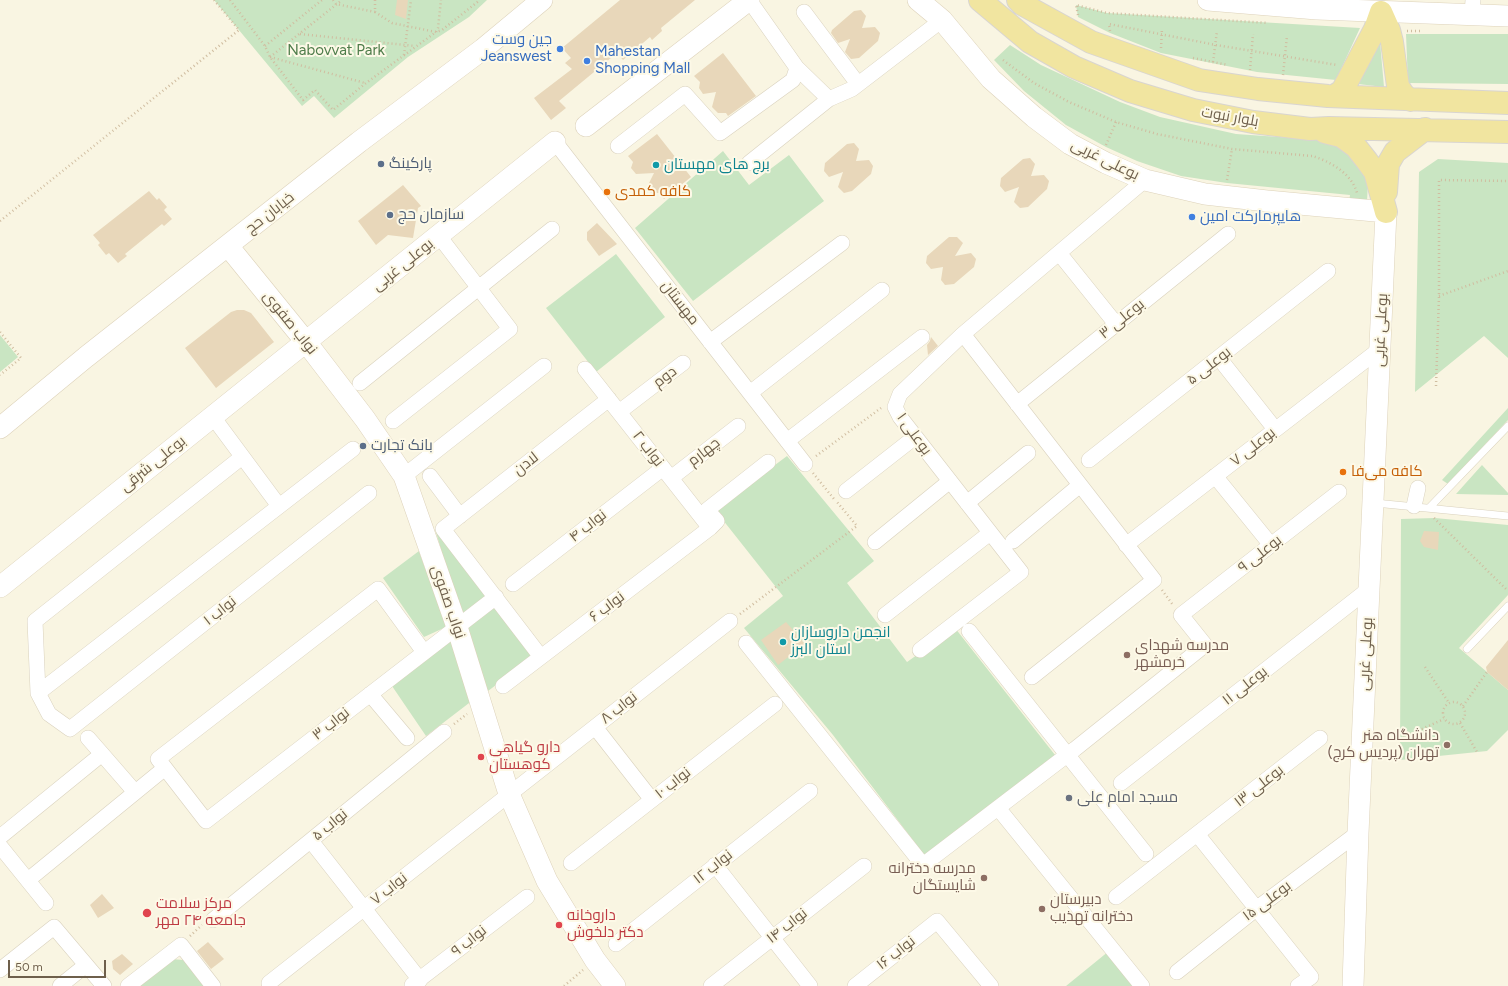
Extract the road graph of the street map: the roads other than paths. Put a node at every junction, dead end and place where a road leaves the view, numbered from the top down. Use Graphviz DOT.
graph roads {
  1 [pos="542,0"];
  2 [pos="749,0"];
  3 [pos="918,0"];
  4 [pos="980,0"];
  5 [pos="1018,0"];
  6 [pos="1208,0"];
  7 [pos="1473,7"];
  8 [pos="804,12"];
  9 [pos="1381,12"];
  10 [pos="1508,16"];
  11 [pos="942,20"];
  12 [pos="797,68"];
  13 [pos="858,84"];
  14 [pos="1334,96"];
  15 [pos="829,99"];
  16 [pos="1410,100"];
  17 [pos="1508,103"];
  18 [pos="586,126"];
  19 [pos="1310,129"];
  20 [pos="1425,129"];
  21 [pos="1508,132"];
  22 [pos="555,142"];
  23 [pos="618,146"];
  24 [pos="749,163"];
  25 [pos="1145,180"];
  26 [pos="1386,212"];
  27 [pos="552,229"];
  28 [pos="1228,234"];
  29 [pos="439,236"];
  30 [pos="842,243"];
  31 [pos="228,246"];
  32 [pos="1059,253"];
  33 [pos="1328,272"];
  34 [pos="478,288"];
  35 [pos="882,290"];
  36 [pos="1116,324"];
  37 [pos="963,334"];
  38 [pos="922,337"];
  39 [pos="306,342"];
  40 [pos="710,342"];
  41 [pos="1380,349"];
  42 [pos="1219,358"];
  43 [pos="683,363"];
  44 [pos="544,366"];
  45 [pos="585,369"];
  46 [pos="360,383"];
  47 [pos="750,393"];
  48 [pos="609,399"];
  49 [pos="1017,404"];
  50 [pos="619,412"];
  51 [pos="213,417"];
  52 [pos="394,421"];
  53 [pos="738,426"];
  54 [pos="1508,426"];
  55 [pos="0,428"];
  56 [pos="1275,429"];
  57 [pos="915,437"];
  58 [pos="787,441"];
  59 [pos="353,449"];
  60 [pos="1028,453"];
  61 [pos="242,456"];
  62 [pos="1089,460"];
  63 [pos="768,462"];
  64 [pos="805,464"];
  65 [pos="667,473"];
  66 [pos="404,476"];
  67 [pos="430,476"];
  68 [pos="1216,476"];
  69 [pos="950,481"];
  70 [pos="1080,485"];
  71 [pos="1418,488"];
  72 [pos="846,492"];
  73 [pos="1339,492"];
  74 [pos="369,493"];
  75 [pos="1373,502"];
  76 [pos="967,503"];
  77 [pos="279,506"];
  78 [pos="1422,507"];
  79 [pos="460,516"];
  80 [pos="1508,516"];
  81 [pos="710,528"];
  82 [pos="990,533"];
  83 [pos="1013,541"];
  84 [pos="875,542"];
  85 [pos="1126,545"];
  86 [pos="1271,545"];
  87 [pos="513,584"];
  88 [pos="0,587"];
  89 [pos="1369,590"];
  90 [pos="496,597"];
  91 [pos="1508,606"];
  92 [pos="886,615"];
  93 [pos="730,622"];
  94 [pos="457,627"];
  95 [pos="969,631"];
  96 [pos="746,642"];
  97 [pos="1467,649"];
  98 [pos="920,650"];
  99 [pos="424,652"];
  100 [pos="541,656"];
  101 [pos="1032,677"];
  102 [pos="503,686"];
  103 [pos="38,693"];
  104 [pos="370,694"];
  105 [pos="775,704"];
  106 [pos="595,727"];
  107 [pos="444,732"];
  108 [pos="88,738"];
  109 [pos="408,738"];
  110 [pos="1320,738"];
  111 [pos="102,754"];
  112 [pos="1067,755"];
  113 [pos="162,764"];
  114 [pos="1121,784"];
  115 [pos="810,791"];
  116 [pos="135,792"];
  117 [pos="509,794"];
  118 [pos="652,800"];
  119 [pos="998,808"];
  120 [pos="1358,833"];
  121 [pos="1197,834"];
  122 [pos="0,837"];
  123 [pos="311,841"];
  124 [pos="0,846"];
  125 [pos="1146,854"];
  126 [pos="571,863"];
  127 [pos="716,865"];
  128 [pos="864,866"];
  129 [pos="28,880"];
  130 [pos="527,896"];
  131 [pos="1116,897"];
  132 [pos="46,903"];
  133 [pos="364,909"];
  134 [pos="1256,909"];
  135 [pos="213,920"];
  136 [pos="772,938"];
  137 [pos="616,944"];
  138 [pos="86,965"];
  139 [pos="0,970"];
  140 [pos="1177,972"];
  141 [pos="269,983"];
  142 [pos="416,983"];
  143 [pos="60,986"];
  144 [pos="104,986"];
  145 [pos="128,986"];
  146 [pos="213,986"];
  147 [pos="615,986"];
  148 [pos="711,986"];
  149 [pos="810,986"];
  150 [pos="855,986"];
  151 [pos="991,986"];
  152 [pos="1142,986"];
  153 [pos="1298,986"];
  154 [pos="1353,986"];
  1 -- 31 [label="street, خیابان حج"];
  2 -- 12 [label="street"];
  2 -- 18 [label="street"];
  3 -- 11 [label="street, بوعلی غربی"];
  4 -- 19 [label="main road, بلوار نبوت"];
  5 -- 14 [label="main road"];
  6 -- 9 [label="street"];
  7 -- 9 [label="street"];
  7 -- 10 [label="street"];
  8 -- 13 [label="street"];
  9 -- 14 [label="main road"];
  9 -- 16 [label="main road"];
  11 -- 13 [label="street"];
  11 -- 25 [label="street, بوعلی غربی"];
  12 -- 15 [label="street"];
  12 -- 23 [label="street"];
  13 -- 15 [label="street"];
  14 -- 16 [label="main road"];
  15 -- 24 [label="street"];
  16 -- 17 [label="main road"];
  19 -- 20 [label="main road, بلوار نبوت"];
  19 -- 26 [label="main road"];
  20 -- 21 [label="main road, بلوار نبوت"];
  20 -- 26 [label="main road"];
  22 -- 29 [label="street, بوعلی غربی"];
  22 -- 40 [label="street, مهستان"];
  25 -- 26 [label="street, بوعلی غربی"];
  25 -- 32 [label="street, بوعلی ۱"];
  26 -- 41 [label="street, بوعلی غربی"];
  27 -- 34 [label="street"];
  28 -- 36 [label="street, بوعلی ۳"];
  29 -- 34 [label="street"];
  29 -- 39 [label="street, بوعلی غربی"];
  30 -- 40 [label="street"];
  31 -- 39 [label="street, نواب صفوی"];
  31 -- 55 [label="street, خیابان حج"];
  32 -- 36 [label="street"];
  32 -- 37 [label="street, بوعلی ۱"];
  33 -- 42 [label="street, بوعلی ۵"];
  34 -- 46 [label="street"];
  34 -- 52 [label="street"];
  35 -- 47 [label="street"];
  36 -- 49 [label="street, بوعلی ۳"];
  37 -- 49 [label="street"];
  37 -- 57 [label="street, بوعلی ۱"];
  38 -- 58 [label="street"];
  39 -- 51 [label="street, بوعلی شرقی"];
  39 -- 66 [label="street, نواب صفوی"];
  40 -- 47 [label="street, مهستان"];
  41 -- 56 [label="street, بوعلی ۷"];
  41 -- 75 [label="street, بوعلی غربی"];
  42 -- 56 [label="street"];
  42 -- 62 [label="street, بوعلی ۵"];
  43 -- 50 [label="street, دوم"];
  44 -- 66 [label="street"];
  45 -- 48 [label="street, نواب ۲"];
  47 -- 58 [label="street, مهستان"];
  48 -- 50 [label="street, نواب ۲"];
  48 -- 79 [label="street, لادن"];
  49 -- 70 [label="street"];
  50 -- 65 [label="street, نواب ۲"];
  51 -- 61 [label="street"];
  51 -- 88 [label="street, بوعلی شرقی"];
  53 -- 65 [label="street, چهارم"];
  54 -- 78 [label="lane"];
  56 -- 68 [label="street, بوعلی ۷"];
  57 -- 69 [label="street, بوعلی ۱"];
  57 -- 72 [label="street"];
  58 -- 64 [label="street, مهستان"];
  59 -- 77 [label="street"];
  60 -- 76 [label="street"];
  61 -- 77 [label="street"];
  61 -- 103 [label="street"];
  63 -- 81 [label="street"];
  65 -- 81 [label="street, نواب ۲"];
  65 -- 87 [label="street, نواب ۴"];
  66 -- 94 [label="street, نواب صفوی"];
  67 -- 79 [label="street"];
  68 -- 85 [label="street, بوعلی ۷"];
  68 -- 86 [label="street"];
  69 -- 76 [label="street, بوعلی ۱"];
  69 -- 84 [label="street"];
  70 -- 83 [label="street"];
  70 -- 85 [label="street"];
  71 -- 78 [label="street"];
  73 -- 86 [label="street, بوعلی ۹"];
  74 -- 103 [label="street, نواب ۱"];
  75 -- 78 [label="lane"];
  75 -- 89 [label="street, بوعلی غربی"];
  76 -- 82 [label="street, بوعلی ۱"];
  77 -- 103 [label="street"];
  78 -- 80 [label="lane"];
  79 -- 90 [label="street, لادن"];
  81 -- 100 [label="street, نواب ۶"];
  82 -- 92 [label="street"];
  82 -- 98 [label="street, بوعلی ۱"];
  85 -- 101 [label="street"];
  86 -- 112 [label="street, بوعلی ۹"];
  89 -- 114 [label="street, بوعلی ۱۱"];
  89 -- 120 [label="street, بوعلی غربی"];
  90 -- 94 [label="street"];
  90 -- 100 [label="street"];
  91 -- 97 [label="lane"];
  93 -- 106 [label="street, نواب ۸"];
  94 -- 99 [label="street, نواب ۳"];
  94 -- 117 [label="street, نواب صفوی"];
  95 -- 112 [label="street"];
  96 -- 119 [label="street"];
  99 -- 104 [label="street, نواب ۳"];
  99 -- 113 [label="street"];
  100 -- 102 [label="street, نواب ۶"];
  104 -- 109 [label="street"];
  104 -- 113 [label="street, نواب ۳"];
  105 -- 118 [label="street, نواب ۱۰"];
  106 -- 117 [label="street, نواب ۸"];
  106 -- 118 [label="street"];
  107 -- 123 [label="street, نواب ۵"];
  108 -- 111 [label="street"];
  110 -- 121 [label="street, بوعلی ۱۳"];
  111 -- 116 [label="street"];
  111 -- 122 [label="street"];
  112 -- 119 [label="street"];
  112 -- 125 [label="street"];
  113 -- 116 [label="street"];
  115 -- 127 [label="street, نواب ۱۲"];
  116 -- 129 [label="street"];
  117 -- 133 [label="street, نواب ۷"];
  117 -- 147 [label="street, نواب صفوی"];
  118 -- 126 [label="street, نواب ۱۰"];
  119 -- 152 [label="street"];
  120 -- 134 [label="street, بوعلی ۱۵"];
  120 -- 154 [label="street, بوعلی غربی"];
  121 -- 131 [label="street, بوعلی ۱۳"];
  121 -- 134 [label="street"];
  123 -- 133 [label="street"];
  123 -- 135 [label="street, نواب ۵"];
  124 -- 129 [label="street"];
  127 -- 136 [label="street"];
  127 -- 137 [label="street, نواب ۱۲"];
  128 -- 136 [label="street, نواب ۱۴"];
  129 -- 132 [label="street"];
  130 -- 142 [label="street, نواب ۹"];
  133 -- 141 [label="street, نواب ۷"];
  133 -- 142 [label="street"];
  134 -- 140 [label="street, بوعلی ۱۵"];
  134 -- 153 [label="street"];
  136 -- 148 [label="street, نواب ۱۴"];
  136 -- 149 [label="street"];
  138 -- 139 [label="street"];
  138 -- 143 [label="street"];
  138 -- 144 [label="street"];
  145 -- 146 [label="street"];
  150 -- 151 [label="street, نواب ۱۶"];
}
